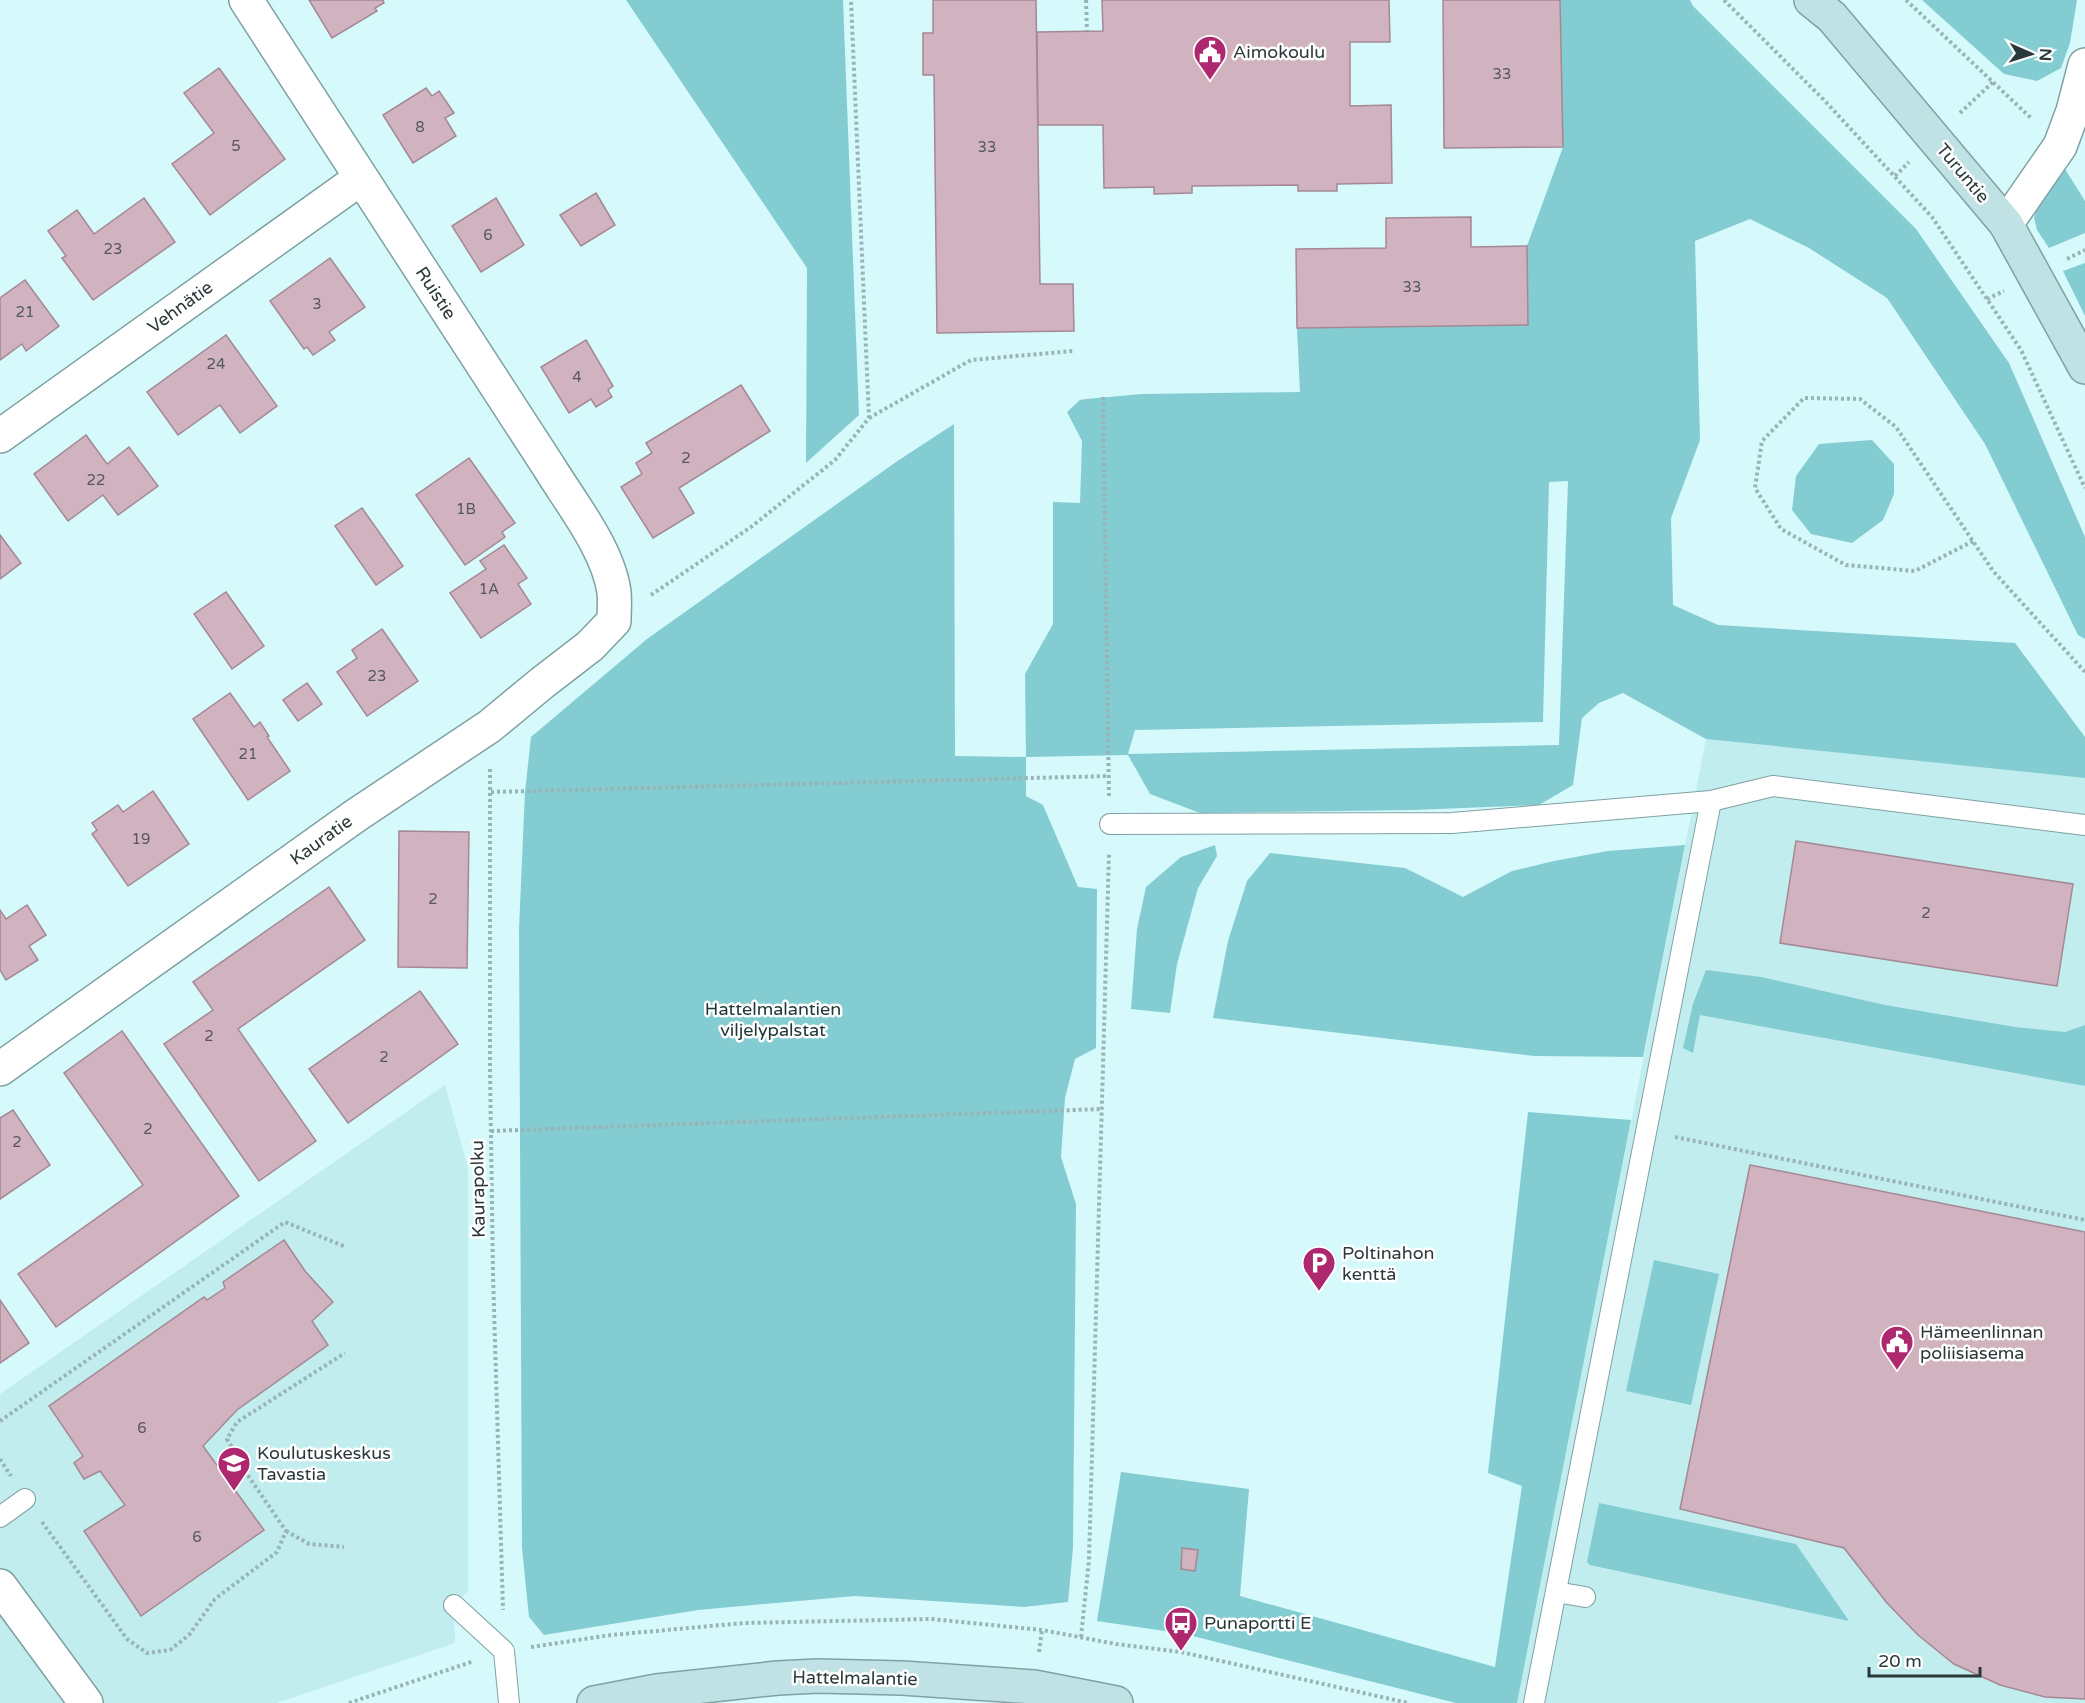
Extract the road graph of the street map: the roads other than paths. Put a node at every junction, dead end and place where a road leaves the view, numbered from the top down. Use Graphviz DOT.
graph roads {
  1 [pos="246,0"];
  2 [pos="1811,0"];
  3 [pos="2085,65"];
  4 [pos="361,178"];
  5 [pos="2006,224"];
  6 [pos="2085,367"];
  7 [pos="0,436"];
  8 [pos="614,607"];
  9 [pos="1711,801"];
  10 [pos="1110,824"];
  11 [pos="2085,825"];
  12 [pos="0,1069"];
  13 [pos="25,1499"];
  14 [pos="0,1517"];
  15 [pos="0,1586"];
  16 [pos="1556,1592"];
  17 [pos="1585,1597"];
  18 [pos="454,1605"];
  19 [pos="86,1703"];
  20 [pos="509,1703"];
  21 [pos="594,1703"];
  22 [pos="1116,1703"];
  23 [pos="1534,1703"];
  1 -- 4 [label="street, Ruistie"];
  2 -- 5 [label="main road, Turuntie"];
  3 -- 5 [label="street"];
  4 -- 7 [label="street, Vehnätie"];
  4 -- 8 [label="street, Ruistie"];
  5 -- 6 [label="main road, Turuntie"];
  8 -- 12 [label="street, Kauratie"];
  9 -- 10 [label="lane"];
  9 -- 11 [label="lane"];
  9 -- 16 [label="lane"];
  13 -- 14 [label="lane"];
  15 -- 19 [label="street"];
  16 -- 17 [label="lane"];
  16 -- 23 [label="lane"];
  18 -- 20 [label="lane"];
  21 -- 22 [label="main road, Hattelmalantie"];
}
